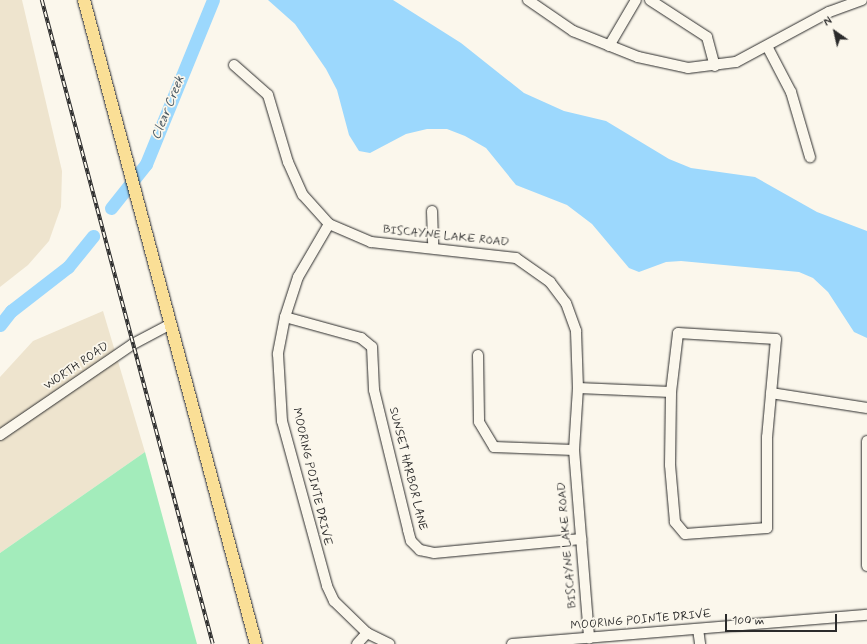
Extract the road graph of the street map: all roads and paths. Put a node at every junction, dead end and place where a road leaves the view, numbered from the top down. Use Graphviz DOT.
graph roads {
  1 [pos="84,0"];
  2 [pos="528,0"];
  3 [pos="636,0"];
  4 [pos="650,0"];
  5 [pos="862,0"];
  6 [pos="609,46"];
  7 [pos="768,48"];
  8 [pos="234,65"];
  9 [pos="716,66"];
  10 [pos="810,157"];
  11 [pos="432,211"];
  12 [pos="329,224"];
  13 [pos="432,246"];
  14 [pos="285,317"];
  15 [pos="171,324"];
  16 [pos="478,355"];
  17 [pos="578,388"];
  18 [pos="671,392"];
  19 [pos="771,393"];
  20 [pos="867,408"];
  21 [pos="0,435"];
  22 [pos="867,441"];
  23 [pos="574,450"];
  24 [pos="867,472"];
  25 [pos="866,489"];
  26 [pos="581,539"];
  27 [pos="867,566"];
  28 [pos="867,615"];
  29 [pos="698,629"];
  30 [pos="366,633"];
  31 [pos="589,638"];
  32 [pos="256,644"];
  33 [pos="357,644"];
  34 [pos="390,644"];
  35 [pos="512,644"];
  36 [pos="700,644"];
  1 -- 15 [label="main road"];
  2 -- 6 [label="street"];
  3 -- 6 [label="street"];
  4 -- 9 [label="street"];
  5 -- 7 [label="street"];
  6 -- 9 [label="street"];
  7 -- 9 [label="street"];
  7 -- 10 [label="street"];
  8 -- 12 [label="street, BISCAYNE LAKE ROAD"];
  11 -- 13 [label="street"];
  12 -- 13 [label="street, BISCAYNE LAKE ROAD"];
  12 -- 14 [label="street, MOORING POINTE DRIVE"];
  13 -- 17 [label="street, BISCAYNE LAKE ROAD"];
  14 -- 26 [label="street, SUNSET HARBOR LANE"];
  14 -- 30 [label="street, MOORING POINTE DRIVE"];
  15 -- 21 [label="street, WORTH ROAD"];
  15 -- 32 [label="main road"];
  16 -- 23 [label="street"];
  17 -- 18 [label="street"];
  17 -- 23 [label="street, BISCAYNE LAKE ROAD"];
  18 -- 19 [label="street"];
  18 -- 19 [label="street"];
  19 -- 20 [label="street"];
  22 -- 24 [label="street"];
  23 -- 26 [label="street, BISCAYNE LAKE ROAD"];
  24 -- 25 [label="street"];
  25 -- 27 [label="street"];
  26 -- 31 [label="street, BISCAYNE LAKE ROAD"];
  28 -- 29 [label="street, MOORING POINTE DRIVE"];
  29 -- 31 [label="street, MOORING POINTE DRIVE"];
  29 -- 36 [label="street"];
  30 -- 33 [label="street"];
  30 -- 34 [label="street, MOORING POINTE DRIVE"];
  31 -- 35 [label="street, MOORING POINTE DRIVE"];
}
